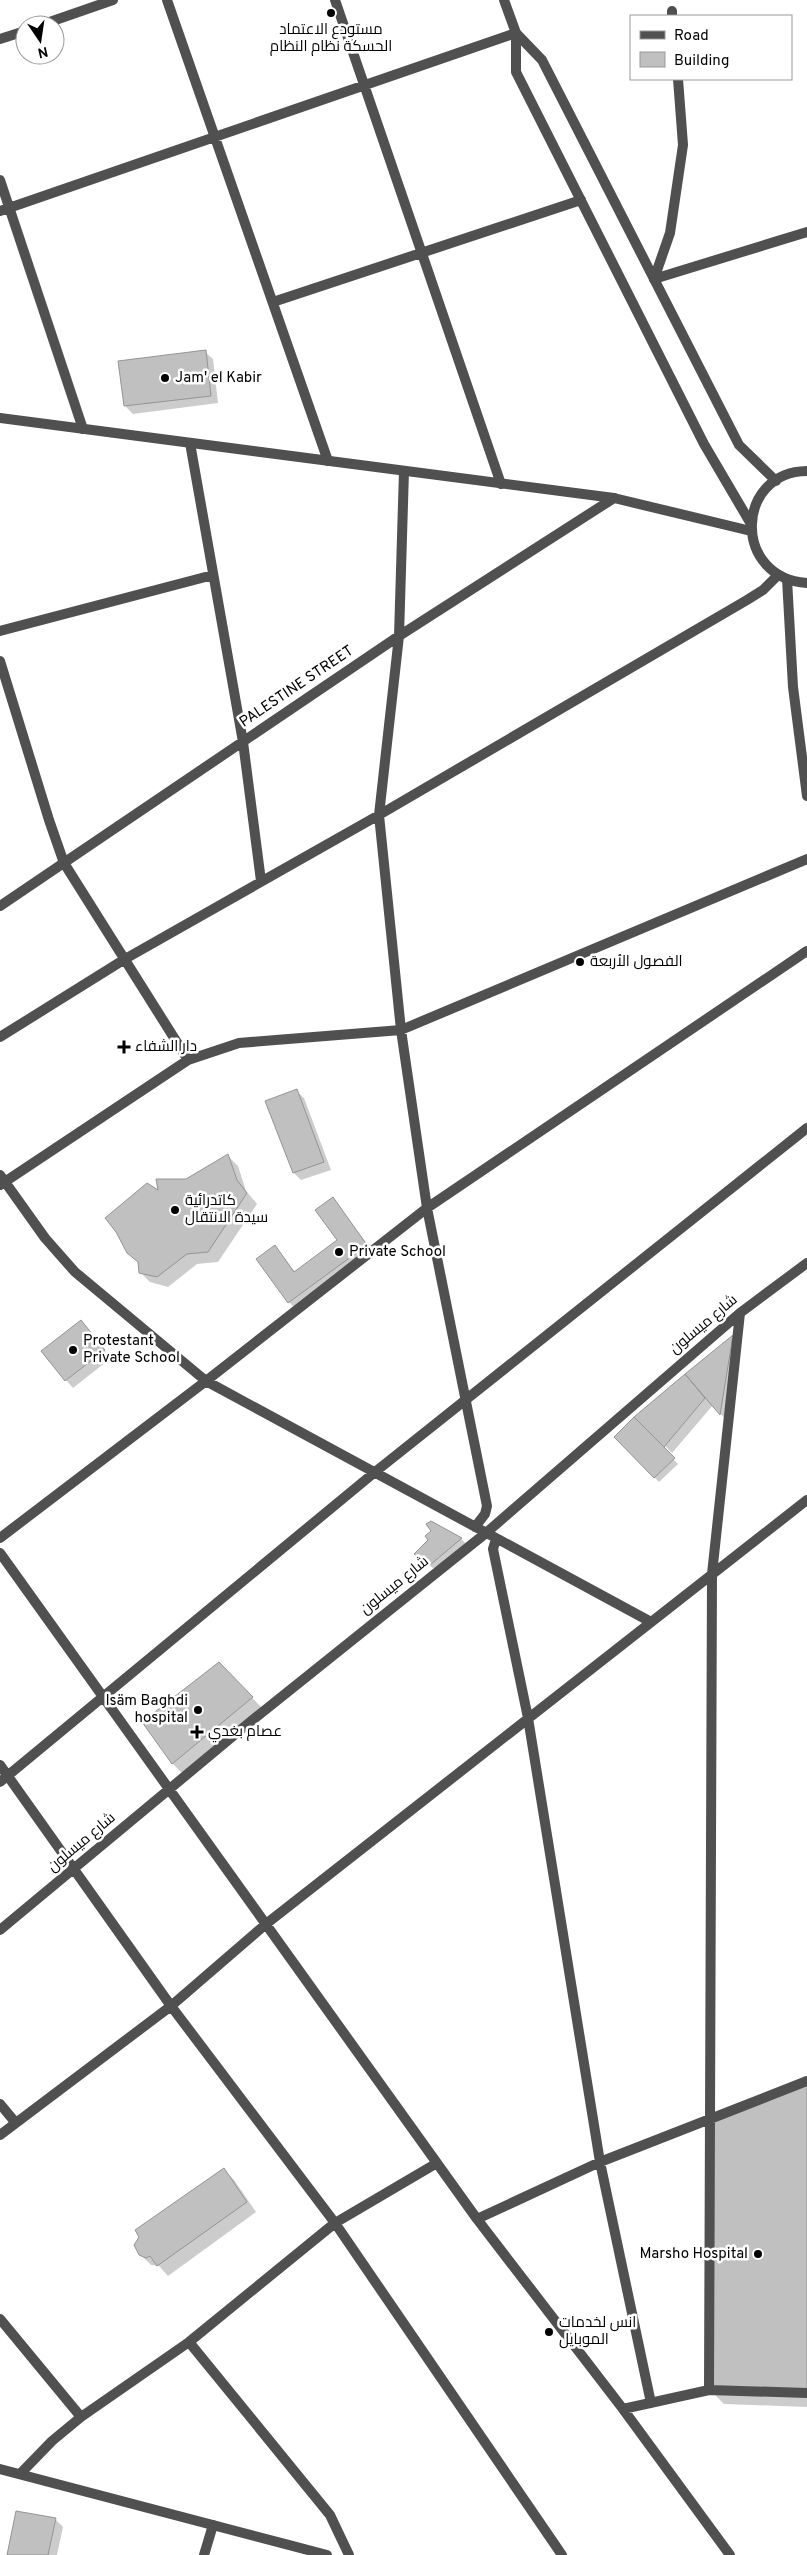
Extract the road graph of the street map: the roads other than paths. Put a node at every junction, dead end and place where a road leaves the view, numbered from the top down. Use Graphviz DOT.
graph roads {
  1 [pos="113,0"];
  2 [pos="168,0"];
  3 [pos="335,0"];
  4 [pos="504,0"];
  5 [pos="65,17"];
  6 [pos="516,33"];
  7 [pos="15,34"];
  8 [pos="0,39"];
  9 [pos="678,80"];
  10 [pos="364,86"];
  11 [pos="215,137"];
  12 [pos="0,180"];
  13 [pos="581,200"];
  14 [pos="5,209"];
  15 [pos="807,232"];
  16 [pos="422,254"];
  17 [pos="654,278"];
  18 [pos="273,302"];
  19 [pos="0,418"];
  20 [pos="83,429"];
  21 [pos="190,443"];
  22 [pos="328,461"];
  23 [pos="404,471"];
  24 [pos="807,472"];
  25 [pos="776,481"];
  26 [pos="501,484"];
  27 [pos="614,498"];
  28 [pos="751,528"];
  29 [pos="213,574"];
  30 [pos="782,577"];
  31 [pos="807,583"];
  32 [pos="0,631"];
  33 [pos="399,636"];
  34 [pos="0,661"];
  35 [pos="243,742"];
  36 [pos="807,796"];
  37 [pos="379,815"];
  38 [pos="807,859"];
  39 [pos="64,863"];
  40 [pos="261,881"];
  41 [pos="0,906"];
  42 [pos="807,951"];
  43 [pos="125,959"];
  44 [pos="401,1030"];
  45 [pos="0,1037"];
  46 [pos="188,1060"];
  47 [pos="807,1128"];
  48 [pos="2,1181"];
  49 [pos="427,1208"];
  50 [pos="807,1263"];
  51 [pos="740,1313"];
  52 [pos="206,1381"];
  53 [pos="466,1400"];
  54 [pos="376,1472"];
  55 [pos="807,1500"];
  56 [pos="475,1527"];
  57 [pos="486,1534"];
  58 [pos="0,1538"];
  59 [pos="496,1539"];
  60 [pos="0,1553"];
  61 [pos="712,1574"];
  62 [pos="651,1622"];
  63 [pos="102,1696"];
  64 [pos="528,1718"];
  65 [pos="0,1766"];
  66 [pos="4,1779"];
  67 [pos="169,1789"];
  68 [pos="74,1868"];
  69 [pos="266,1924"];
  70 [pos="0,1930"];
  71 [pos="171,2006"];
  72 [pos="807,2080"];
  73 [pos="0,2104"];
  74 [pos="710,2118"];
  75 [pos="15,2122"];
  76 [pos="0,2135"];
  77 [pos="600,2162"];
  78 [pos="437,2163"];
  79 [pos="477,2219"];
  80 [pos="334,2223"];
  81 [pos="0,2319"];
  82 [pos="189,2342"];
  83 [pos="709,2390"];
  84 [pos="807,2393"];
  85 [pos="651,2403"];
  86 [pos="623,2409"];
  87 [pos="81,2417"];
  88 [pos="0,2469"];
  89 [pos="20,2474"];
  90 [pos="213,2525"];
  91 [pos="204,2555"];
  92 [pos="327,2555"];
  93 [pos="349,2555"];
  94 [pos="562,2555"];
  95 [pos="730,2555"];
  1 -- 5 [label="street"];
  2 -- 11 [label="street"];
  3 -- 10 [label="street"];
  4 -- 6 [label="street"];
  6 -- 10 [label="street"];
  6 -- 13 [label="street"];
  6 -- 17 [label="street"];
  7 -- 8 [label="street"];
  9 -- 17 [label="street"];
  10 -- 11 [label="street"];
  10 -- 16 [label="street"];
  11 -- 14 [label="street"];
  11 -- 18 [label="street"];
  12 -- 14 [label="street"];
  13 -- 16 [label="street"];
  13 -- 28 [label="street"];
  14 -- 20 [label="street"];
  15 -- 17 [label="street"];
  16 -- 18 [label="street"];
  16 -- 26 [label="street"];
  17 -- 25 [label="street"];
  18 -- 22 [label="street"];
  19 -- 20 [label="street"];
  20 -- 21 [label="street"];
  21 -- 22 [label="street"];
  21 -- 29 [label="street"];
  22 -- 23 [label="street"];
  23 -- 26 [label="street"];
  23 -- 33 [label="street"];
  24 -- 25 [label="street"];
  25 -- 28 [label="street"];
  26 -- 27 [label="street"];
  27 -- 28 [label="street"];
  27 -- 33 [label="street, PALESTINE STREET"];
  28 -- 30 [label="street"];
  29 -- 32 [label="street"];
  29 -- 35 [label="street"];
  30 -- 31 [label="street"];
  30 -- 36 [label="street"];
  30 -- 37 [label="street"];
  33 -- 35 [label="street, PALESTINE STREET"];
  33 -- 37 [label="street"];
  34 -- 39 [label="street"];
  35 -- 39 [label="street, PALESTINE STREET"];
  35 -- 40 [label="street"];
  37 -- 40 [label="street"];
  37 -- 44 [label="street"];
  38 -- 44 [label="street"];
  39 -- 41 [label="street, PALESTINE STREET"];
  39 -- 43 [label="street"];
  40 -- 43 [label="street"];
  42 -- 49 [label="street"];
  43 -- 45 [label="street"];
  43 -- 46 [label="street"];
  44 -- 46 [label="street"];
  44 -- 49 [label="street"];
  46 -- 48 [label="street"];
  47 -- 53 [label="street"];
  48 -- 52 [label="street"];
  49 -- 52 [label="street"];
  49 -- 53 [label="street"];
  50 -- 51 [label="street, شارع ميسلون"];
  51 -- 57 [label="street, شارع ميسلون"];
  51 -- 61 [label="street"];
  52 -- 54 [label="street"];
  52 -- 58 [label="street"];
  53 -- 54 [label="street"];
  53 -- 56 [label="street"];
  54 -- 56 [label="street"];
  54 -- 63 [label="street"];
  55 -- 61 [label="street"];
  56 -- 57 [label="street"];
  57 -- 59 [label="street"];
  57 -- 67 [label="street, شارع ميسلون"];
  59 -- 62 [label="street"];
  59 -- 64 [label="street"];
  60 -- 63 [label="street"];
  61 -- 62 [label="street"];
  61 -- 74 [label="street"];
  62 -- 64 [label="street"];
  63 -- 66 [label="street"];
  63 -- 67 [label="street"];
  64 -- 69 [label="street"];
  64 -- 77 [label="street"];
  65 -- 66 [label="street"];
  66 -- 68 [label="street"];
  67 -- 68 [label="street, شارع ميسلون"];
  67 -- 69 [label="street"];
  68 -- 70 [label="street, شارع ميسلون"];
  68 -- 71 [label="street"];
  69 -- 71 [label="street"];
  69 -- 78 [label="street"];
  71 -- 75 [label="street"];
  71 -- 80 [label="street"];
  72 -- 74 [label="street"];
  73 -- 75 [label="street"];
  74 -- 77 [label="street"];
  74 -- 83 [label="street"];
  75 -- 76 [label="street"];
  77 -- 79 [label="street"];
  77 -- 85 [label="street"];
  78 -- 79 [label="street"];
  78 -- 80 [label="street"];
  79 -- 86 [label="street"];
  80 -- 82 [label="street"];
  80 -- 94 [label="street"];
  81 -- 87 [label="street"];
  82 -- 87 [label="street"];
  82 -- 93 [label="street"];
  83 -- 84 [label="street"];
  83 -- 85 [label="street"];
  85 -- 86 [label="street"];
  86 -- 95 [label="street"];
  87 -- 89 [label="street"];
  88 -- 89 [label="street"];
  89 -- 90 [label="street"];
  90 -- 91 [label="street"];
  90 -- 92 [label="street"];
}
